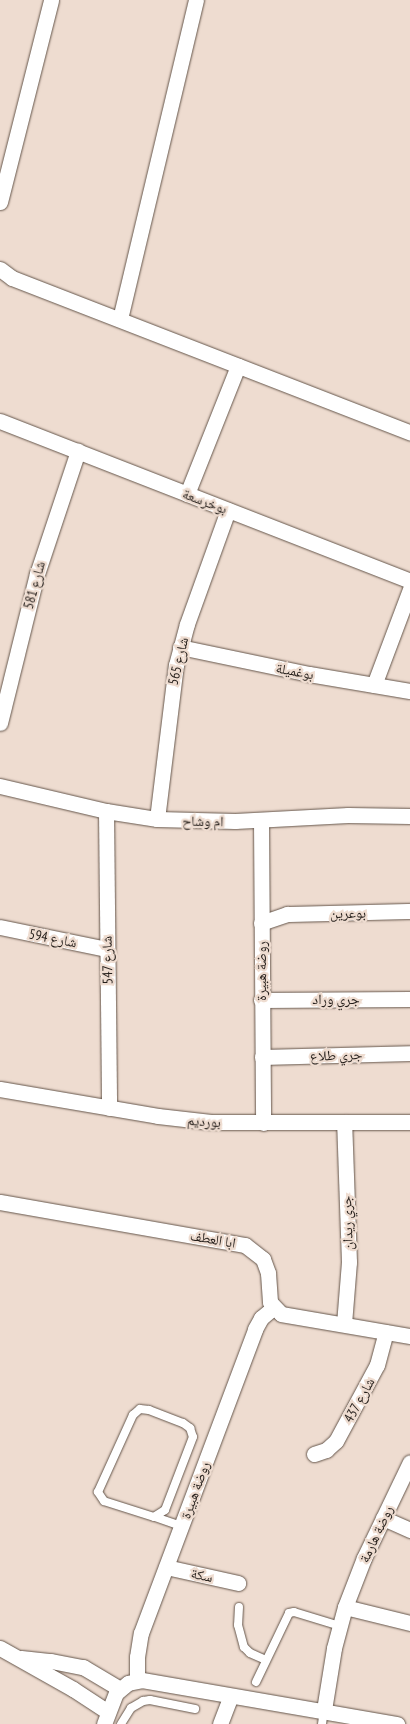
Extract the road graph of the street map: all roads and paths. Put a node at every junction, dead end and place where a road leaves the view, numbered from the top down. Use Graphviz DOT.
graph roads {
  1 [pos="51,0"];
  2 [pos="196,0"];
  3 [pos="0,202"];
  4 [pos="0,269"];
  5 [pos="120,320"];
  6 [pos="238,366"];
  7 [pos="0,421"];
  8 [pos="410,432"];
  9 [pos="78,451"];
  10 [pos="187,494"];
  11 [pos="228,510"];
  12 [pos="410,581"];
  13 [pos="410,589"];
  14 [pos="180,647"];
  15 [pos="374,685"];
  16 [pos="410,691"];
  17 [pos="0,722"];
  18 [pos="0,786"];
  19 [pos="106,811"];
  20 [pos="410,816"];
  21 [pos="156,819"];
  22 [pos="261,820"];
  23 [pos="261,906"];
  24 [pos="410,911"];
  25 [pos="287,914"];
  26 [pos="261,923"];
  27 [pos="0,927"];
  28 [pos="106,949"];
  29 [pos="410,999"];
  30 [pos="261,1000"];
  31 [pos="410,1053"];
  32 [pos="262,1057"];
  33 [pos="0,1089"];
  34 [pos="109,1108"];
  35 [pos="344,1122"];
  36 [pos="410,1122"];
  37 [pos="263,1123"];
  38 [pos="0,1202"];
  39 [pos="273,1308"];
  40 [pos="344,1324"];
  41 [pos="386,1332"];
  42 [pos="410,1336"];
  43 [pos="314,1454"];
  44 [pos="410,1462"];
  45 [pos="154,1517"];
  46 [pos="383,1518"];
  47 [pos="181,1526"];
  48 [pos="410,1530"];
  49 [pos="166,1567"];
  50 [pos="238,1583"];
  51 [pos="239,1607"];
  52 [pos="345,1607"];
  53 [pos="410,1623"];
  54 [pos="340,1626"];
  55 [pos="0,1648"];
  56 [pos="19,1658"];
  57 [pos="266,1660"];
  58 [pos="137,1680"];
  59 [pos="256,1682"];
  60 [pos="120,1689"];
  61 [pos="230,1696"];
  62 [pos="194,1710"];
  63 [pos="323,1717"];
  64 [pos="106,1718"];
  65 [pos="362,1721"];
  66 [pos="121,1724"];
  67 [pos="220,1724"];
  68 [pos="397,1724"];
  1 -- 3 [label="street"];
  2 -- 5 [label="street"];
  4 -- 5 [label="street"];
  5 -- 6 [label="street"];
  6 -- 8 [label="street"];
  6 -- 10 [label="street"];
  7 -- 9 [label="street, بوخرسعة"];
  9 -- 10 [label="street, بوخرسعة"];
  9 -- 17 [label="street, شارع 581"];
  10 -- 11 [label="street, بوخرسعة"];
  11 -- 12 [label="street, بوخرسعة"];
  11 -- 14 [label="street, شارع 565"];
  13 -- 15 [label="street"];
  14 -- 15 [label="street, بوغميلة"];
  14 -- 21 [label="street, شارع 565"];
  15 -- 16 [label="street, بوغميلة"];
  18 -- 19 [label="street, ام وشاح"];
  19 -- 21 [label="street, ام وشاح"];
  19 -- 28 [label="street, شارع 547"];
  20 -- 22 [label="street, ام وشاح"];
  21 -- 22 [label="street, ام وشاح"];
  22 -- 23 [label="street, روضة هبيرة"];
  23 -- 25 [label="street, بوعرين"];
  23 -- 26 [label="street, روضة هبيرة"];
  24 -- 25 [label="street, بوعرين"];
  25 -- 26 [label="street, بوعرين"];
  26 -- 30 [label="street, روضة هبيرة"];
  27 -- 28 [label="street, شارع 594"];
  28 -- 34 [label="street, شارع 547"];
  29 -- 30 [label="street, جري وراد"];
  30 -- 32 [label="street, روضة هبيرة"];
  31 -- 32 [label="street, جري طلاع"];
  32 -- 37 [label="street, روضة هبيرة"];
  33 -- 34 [label="street, بورديم"];
  34 -- 37 [label="street, بورديم"];
  35 -- 36 [label="street, بورديم"];
  35 -- 37 [label="street, بورديم"];
  35 -- 40 [label="street, جري ريدان"];
  38 -- 39 [label="street, ابا العطف"];
  39 -- 40 [label="street"];
  39 -- 47 [label="street, روضة هبيرة"];
  40 -- 41 [label="street"];
  41 -- 42 [label="street"];
  41 -- 43 [label="street, شارع 437"];
  44 -- 46 [label="street, روضة هارمة"];
  45 -- 45 [label="lane"];
  45 -- 47 [label="lane"];
  46 -- 48 [label="street"];
  46 -- 52 [label="street, روضة هارمة"];
  47 -- 49 [label="street, روضة هبيرة"];
  49 -- 50 [label="street, سكة"];
  49 -- 58 [label="street, روضة هبيرة"];
  51 -- 57 [label="lane"];
  52 -- 53 [label="street"];
  52 -- 54 [label="street, روضة هارمة"];
  54 -- 57 [label="lane"];
  54 -- 63 [label="street, روضة هارمة"];
  55 -- 56 [label="street"];
  56 -- 60 [label="street"];
  56 -- 64 [label="street"];
  57 -- 59 [label="lane"];
  58 -- 60 [label="street"];
  58 -- 61 [label="street"];
  60 -- 64 [label="street"];
  61 -- 63 [label="street"];
  61 -- 67 [label="street"];
  62 -- 66 [label="lane"];
  63 -- 65 [label="street"];
  65 -- 68 [label="street"];
}
